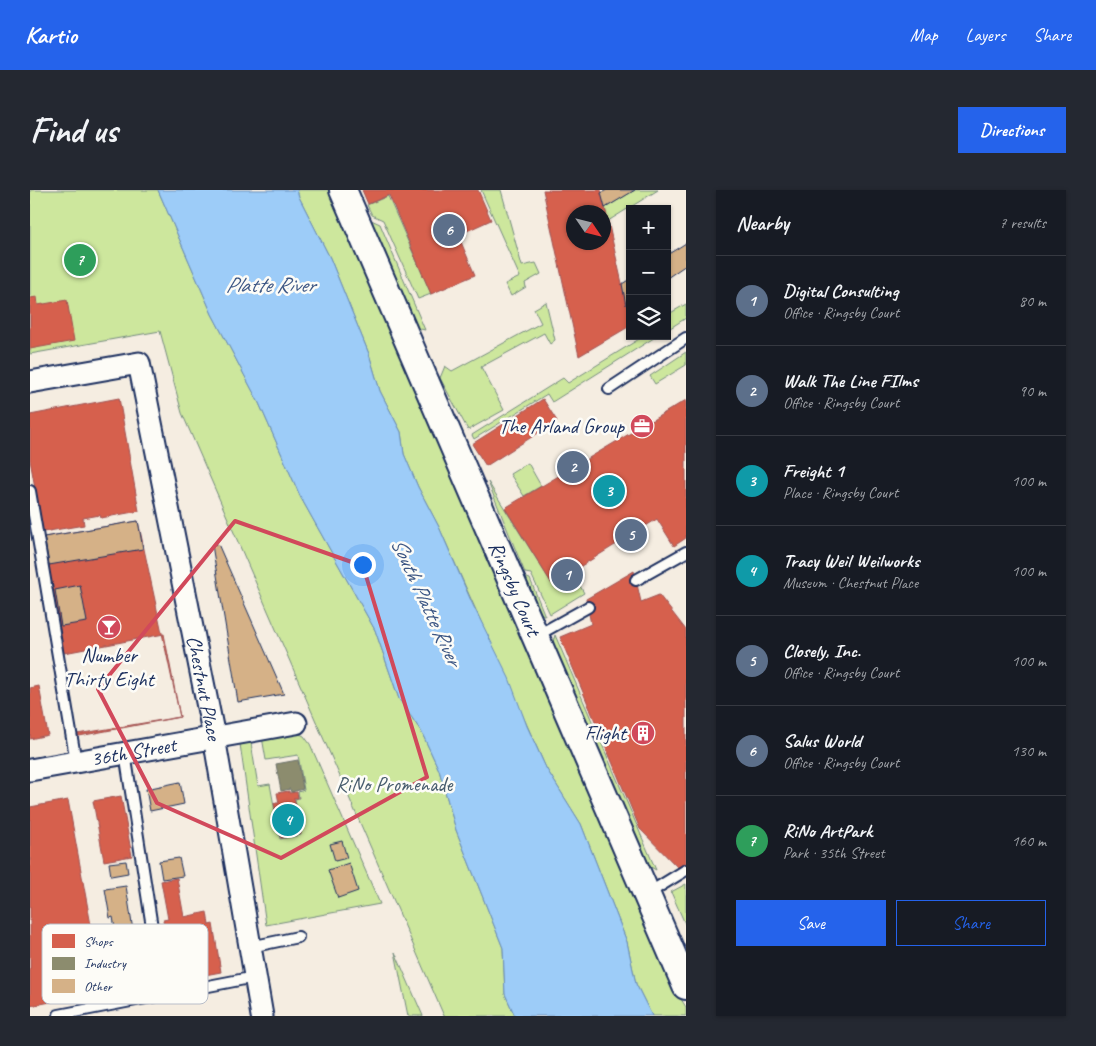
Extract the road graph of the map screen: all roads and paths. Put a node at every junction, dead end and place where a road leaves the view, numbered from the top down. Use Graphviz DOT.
graph roads {
  1 [pos="343,190"];
  2 [pos="686,338"];
  3 [pos="30,382"];
  4 [pos="609,389"];
  5 [pos="30,491"];
  6 [pos="34,538"];
  7 [pos="686,552"];
  8 [pos="636,580"];
  9 [pos="588,607"];
  10 [pos="535,636"];
  11 [pos="296,722"];
  12 [pos="214,737"];
  13 [pos="125,753"];
  14 [pos="76,762"];
  15 [pos="30,770"];
  16 [pos="686,870"];
  17 [pos="646,895"];
  18 [pos="152,924"];
  19 [pos="298,937"];
  20 [pos="250,947"];
  21 [pos="255,977"];
  22 [pos="208,986"];
  23 [pos="686,986"];
  24 [pos="114,1004"];
  25 [pos="59,1016"];
  26 [pos="262,1016"];
  1 -- 10 [label="street, Ringsby Court"];
  2 -- 4 [label="lane"];
  3 -- 12 [label="street, Chestnut Place"];
  5 -- 6 [label="lane"];
  6 -- 14 [label="lane"];
  7 -- 8 [label="lane"];
  9 -- 10 [label="lane"];
  10 -- 17 [label="street, Ringsby Court"];
  11 -- 12 [label="street, 36th Street"];
  12 -- 13 [label="street, 36th Street"];
  12 -- 20 [label="street, Chestnut Place"];
  13 -- 14 [label="street, 36th Street"];
  13 -- 18 [label="lane"];
  14 -- 15 [label="street, 36th Street"];
  16 -- 17 [label="lane"];
  17 -- 23 [label="street, Ringsby Court"];
  19 -- 20 [label="lane"];
  20 -- 21 [label="street, Chestnut Place"];
  21 -- 22 [label="lane"];
  21 -- 26 [label="street, Chestnut Place"];
  24 -- 25 [label="lane"];
}
